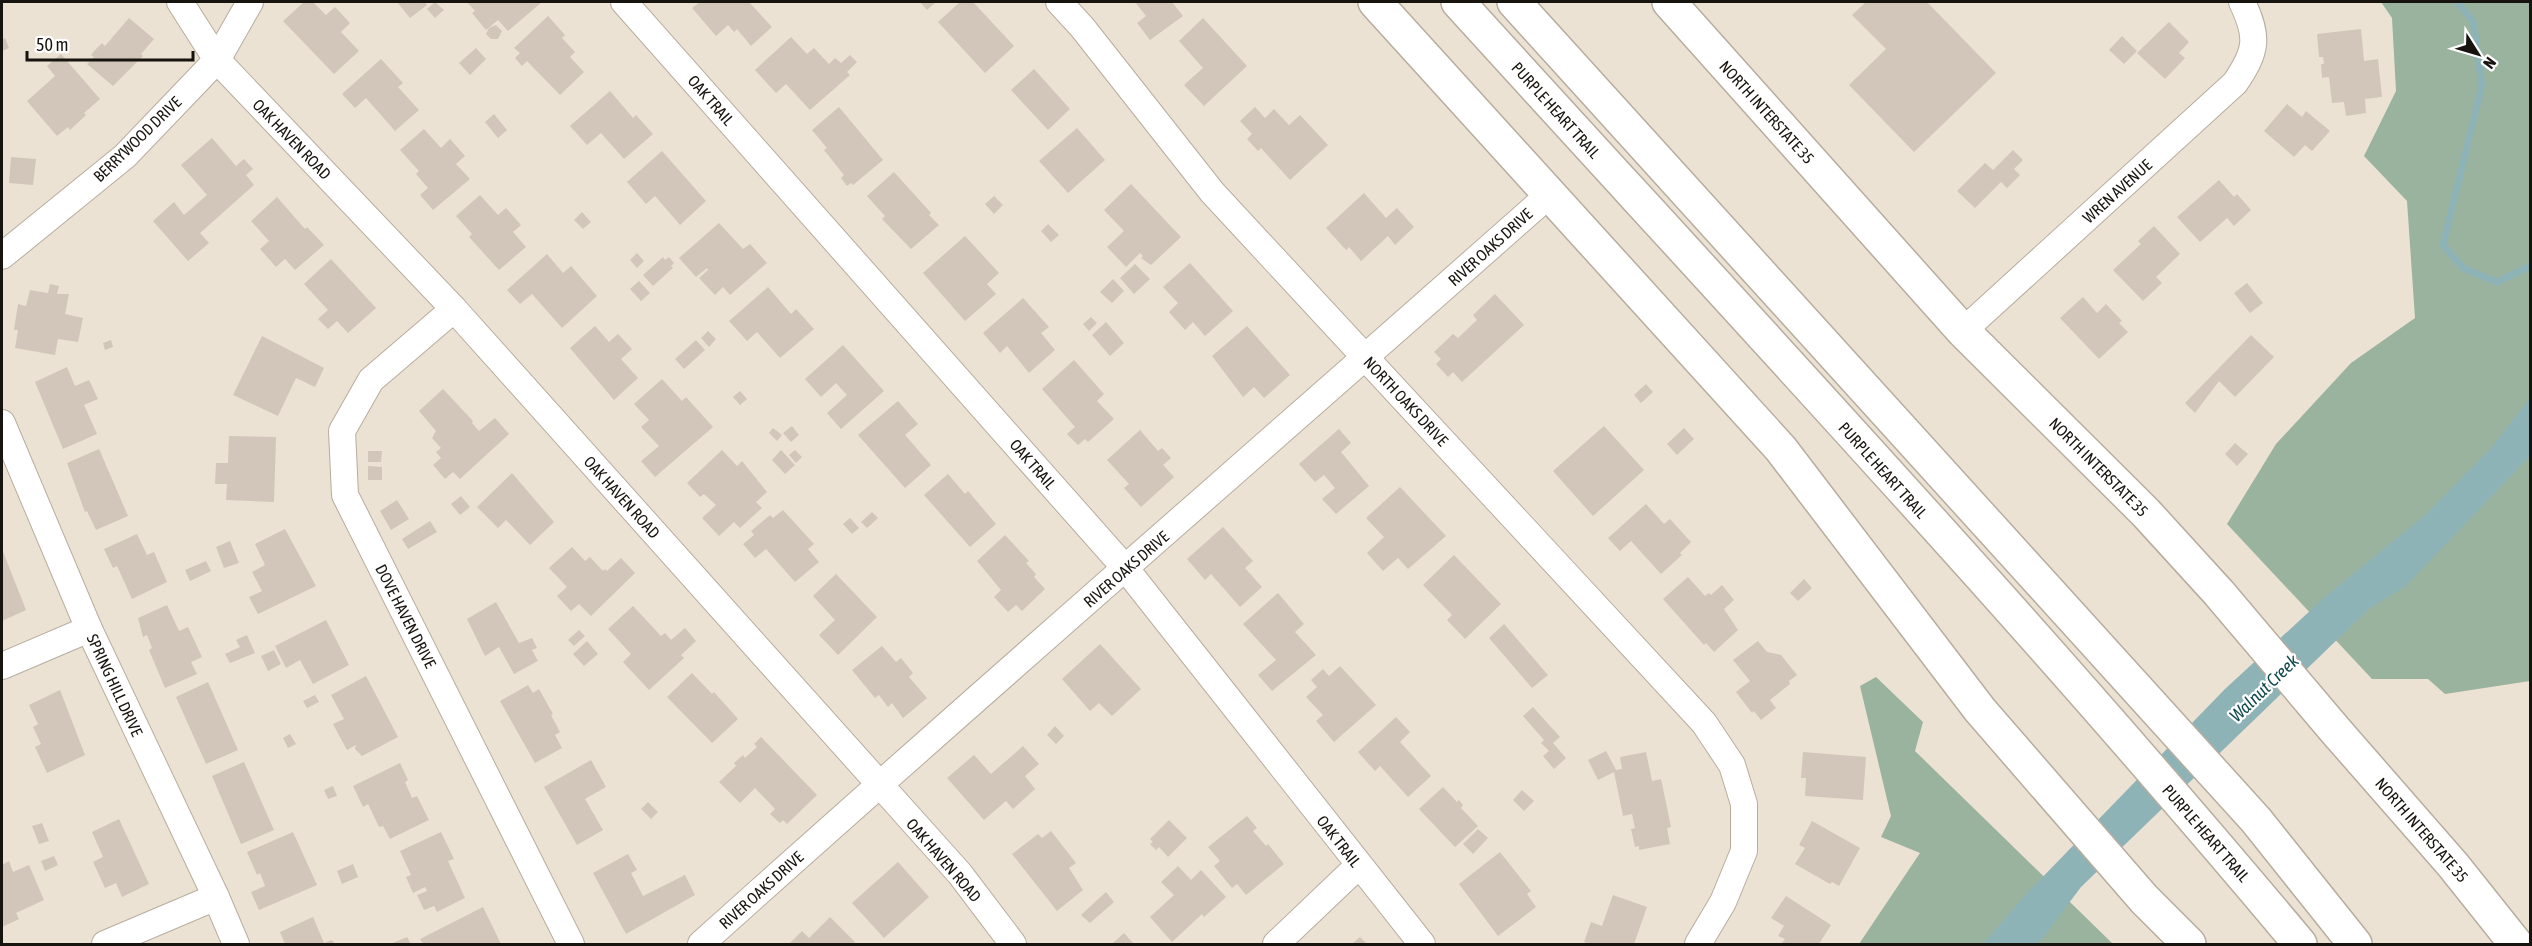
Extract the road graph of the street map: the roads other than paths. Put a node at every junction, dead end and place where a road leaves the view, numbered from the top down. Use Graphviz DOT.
graph roads {
  1 [pos="180,2"];
  2 [pos="250,2"];
  3 [pos="624,2"];
  4 [pos="1059,2"];
  5 [pos="1375,2"];
  6 [pos="1458,2"];
  7 [pos="1514,2"];
  8 [pos="1669,2"];
  9 [pos="2242,2"];
  10 [pos="217,60"];
  11 [pos="1551,193"];
  12 [pos="2,256"];
  13 [pos="454,309"];
  14 [pos="1963,331"];
  15 [pos="1366,358"];
  16 [pos="2,423"];
  17 [pos="1126,569"];
  18 [pos="89,630"];
  19 [pos="2,666"];
  20 [pos="878,785"];
  21 [pos="1358,866"];
  22 [pos="216,897"];
  23 [pos="105,945"];
  24 [pos="236,945"];
  25 [pos="570,945"];
  26 [pos="701,945"];
  27 [pos="1013,945"];
  28 [pos="1275,945"];
  29 [pos="1422,945"];
  30 [pos="1698,945"];
  31 [pos="2189,945"];
  32 [pos="2300,945"];
  33 [pos="2355,945"];
  34 [pos="2516,945"];
  1 -- 10 [label="street, OAK HAVEN ROAD"];
  2 -- 10 [label="street, BERRYWOOD DRIVE"];
  3 -- 17 [label="street, OAK TRAIL"];
  4 -- 15 [label="street, NORTH OAKS DRIVE"];
  5 -- 11 [label="main road"];
  6 -- 32 [label="main road, PURPLE HEART TRAIL"];
  7 -- 33 [label="main road"];
  8 -- 14 [label="main road, NORTH INTERSTATE 35"];
  9 -- 14 [label="street, WREN AVENUE"];
  10 -- 12 [label="street, BERRYWOOD DRIVE"];
  10 -- 13 [label="street, OAK HAVEN ROAD"];
  11 -- 15 [label="street, RIVER OAKS DRIVE"];
  11 -- 31 [label="main road"];
  13 -- 20 [label="street, OAK HAVEN ROAD"];
  13 -- 25 [label="street, DOVE HAVEN DRIVE"];
  14 -- 34 [label="main road, NORTH INTERSTATE 35"];
  15 -- 17 [label="street, RIVER OAKS DRIVE"];
  15 -- 30 [label="street, NORTH OAKS DRIVE"];
  16 -- 18 [label="street, SPRING HILL DRIVE"];
  17 -- 20 [label="street, RIVER OAKS DRIVE"];
  17 -- 21 [label="street, OAK TRAIL"];
  18 -- 19 [label="street"];
  18 -- 22 [label="street, SPRING HILL DRIVE"];
  20 -- 26 [label="street, RIVER OAKS DRIVE"];
  20 -- 27 [label="street, OAK HAVEN ROAD"];
  21 -- 28 [label="street"];
  21 -- 29 [label="street, OAK TRAIL"];
  22 -- 23 [label="street"];
  22 -- 24 [label="street, SPRING HILL DRIVE"];
}
